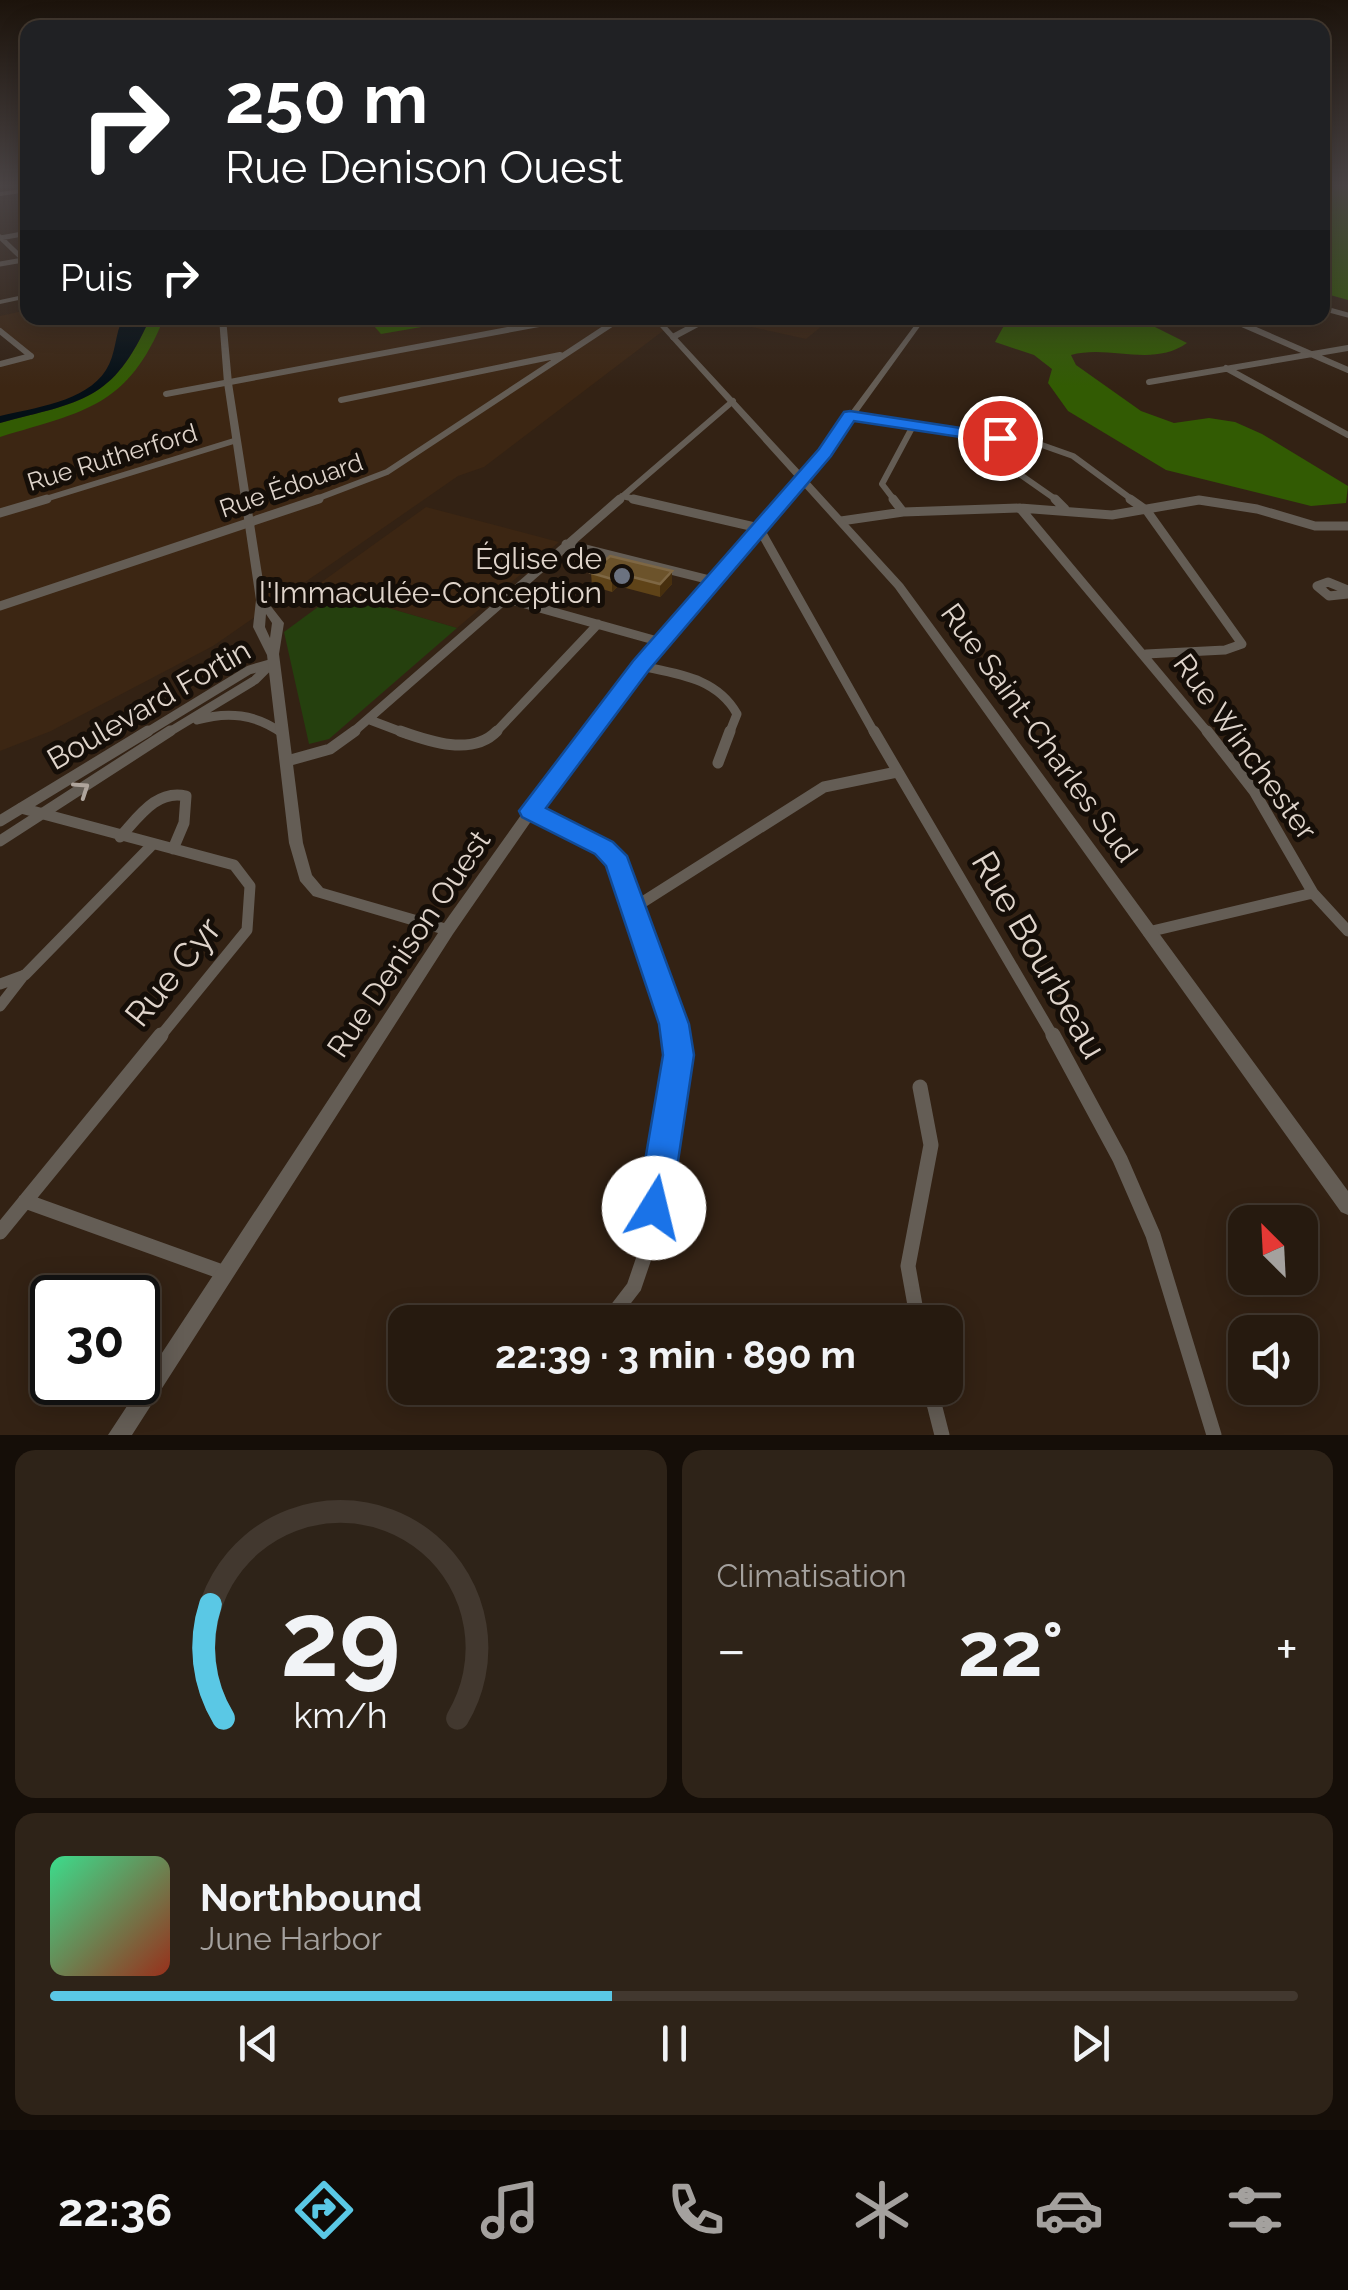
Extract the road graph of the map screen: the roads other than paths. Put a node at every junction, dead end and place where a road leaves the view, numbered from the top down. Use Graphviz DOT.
graph roads {
  1 [pos="223,325"];
  2 [pos="534,325"];
  3 [pos="610,325"];
  4 [pos="662,325"];
  5 [pos="695,325"];
  6 [pos="919,325"];
  7 [pos="1245,325"];
  8 [pos="0,330"];
  9 [pos="673,337"];
  10 [pos="1348,348"];
  11 [pos="1314,353"];
  12 [pos="565,354"];
  13 [pos="0,364"];
  14 [pos="1224,367"];
  15 [pos="1348,370"];
  16 [pos="1149,382"];
  17 [pos="228,383"];
  18 [pos="166,394"];
  19 [pos="341,400"];
  20 [pos="733,401"];
  21 [pos="850,416"];
  22 [pos="914,426"];
  23 [pos="960,432"];
  24 [pos="1348,435"];
  25 [pos="236,440"];
  26 [pos="825,452"];
  27 [pos="784,456"];
  28 [pos="803,478"];
  29 [pos="622,496"];
  30 [pos="1020,508"];
  31 [pos="1066,510"];
  32 [pos="1147,511"];
  33 [pos="0,512"];
  34 [pos="903,512"];
  35 [pos="250,521"];
  36 [pos="840,521"];
  37 [pos="1347,525"];
  38 [pos="760,528"];
  39 [pos="566,544"];
  40 [pos="714,581"];
  41 [pos="504,598"];
  42 [pos="0,606"];
  43 [pos="598,624"];
  44 [pos="661,642"];
  45 [pos="1146,654"];
  46 [pos="273,658"];
  47 [pos="641,666"];
  48 [pos="370,720"];
  49 [pos="173,728"];
  50 [pos="282,733"];
  51 [pos="287,761"];
  52 [pos="718,762"];
  53 [pos="897,772"];
  54 [pos="21,808"];
  55 [pos="531,811"];
  56 [pos="42,816"];
  57 [pos="0,821"];
  58 [pos="120,837"];
  59 [pos="0,842"];
  60 [pos="152,845"];
  61 [pos="172,849"];
  62 [pos="1312,892"];
  63 [pos="635,907"];
  64 [pos="448,930"];
  65 [pos="1148,932"];
  66 [pos="1348,932"];
  67 [pos="25,974"];
  68 [pos="0,984"];
  69 [pos="0,1006"];
  70 [pos="920,1087"];
  71 [pos="26,1201"];
  72 [pos="1348,1206"];
  73 [pos="0,1232"];
  74 [pos="225,1273"];
  75 [pos="620,1305"];
  76 [pos="915,1305"];
  77 [pos="934,1405"];
  78 [pos="120,1435"];
  79 [pos="942,1435"];
  80 [pos="1214,1435"];
  1 -- 17 [label="street"];
  2 -- 17 [label="street"];
  3 -- 12 [label="street, Rue Édouard"];
  4 -- 9 [label="street, Rue Saint-Charles Sud"];
  5 -- 9 [label="street"];
  6 -- 21 [label="street, Rue Denison Ouest"];
  7 -- 11 [label="street"];
  8 -- 13 [label="street"];
  9 -- 20 [label="street, Rue Saint-Charles Sud"];
  10 -- 11 [label="street"];
  11 -- 14 [label="street"];
  11 -- 15 [label="street"];
  12 -- 19 [label="street"];
  12 -- 35 [label="street, Rue Édouard"];
  14 -- 16 [label="street"];
  14 -- 24 [label="street"];
  17 -- 18 [label="street"];
  17 -- 25 [label="street"];
  20 -- 27 [label="street, Rue Saint-Charles Sud"];
  20 -- 29 [label="street"];
  21 -- 22 [label="street"];
  21 -- 26 [label="street, Rue Denison Ouest"];
  22 -- 23 [label="street"];
  22 -- 34 [label="street"];
  23 -- 31 [label="street"];
  23 -- 32 [label="street"];
  25 -- 33 [label="street, Rue Rutherford"];
  25 -- 35 [label="street"];
  26 -- 27 [label="street"];
  26 -- 28 [label="street, Rue Denison Ouest"];
  27 -- 28 [label="street, Rue Saint-Charles Sud"];
  28 -- 36 [label="street, Rue Saint-Charles Sud"];
  28 -- 38 [label="street, Rue Denison Ouest"];
  29 -- 38 [label="street"];
  29 -- 39 [label="street"];
  30 -- 31 [label="street"];
  30 -- 34 [label="street"];
  30 -- 45 [label="street, Rue Winchester"];
  31 -- 32 [label="street"];
  32 -- 37 [label="street"];
  32 -- 45 [label="street"];
  34 -- 36 [label="street"];
  35 -- 42 [label="street, Rue Édouard"];
  35 -- 46 [label="street"];
  36 -- 65 [label="street, Rue Saint-Charles Sud"];
  38 -- 40 [label="street, Rue Denison Ouest"];
  38 -- 53 [label="street, Rue Bourbeau"];
  39 -- 40 [label="street"];
  39 -- 41 [label="street"];
  40 -- 44 [label="street, Rue Denison Ouest"];
  41 -- 43 [label="street"];
  41 -- 48 [label="street"];
  43 -- 44 [label="street"];
  43 -- 48 [label="street"];
  44 -- 47 [label="street, Rue Denison Ouest"];
  45 -- 62 [label="street, Rue Winchester"];
  46 -- 49 [label="street, Boulevard Fortin"];
  46 -- 50 [label="street"];
  46 -- 54 [label="street, Boulevard Fortin"];
  47 -- 52 [label="street"];
  47 -- 55 [label="street, Rue Denison Ouest"];
  48 -- 51 [label="street"];
  49 -- 50 [label="street, Boulevard Fortin"];
  56 -- 49 [label="street, Boulevard Fortin, one-way"];
  50 -- 51 [label="street"];
  51 -- 64 [label="street"];
  53 -- 63 [label="street"];
  53 -- 80 [label="street, Rue Bourbeau"];
  54 -- 56 [label="street, Rue Cyr"];
  54 -- 57 [label="street, Boulevard Fortin"];
  55 -- 63 [label="street"];
  55 -- 64 [label="street, Rue Denison Ouest"];
  56 -- 58 [label="street, Rue Cyr"];
  56 -- 59 [label="street, Boulevard Fortin"];
  58 -- 60 [label="street, Rue Cyr"];
  58 -- 61 [label="street"];
  60 -- 61 [label="street, Rue Cyr"];
  60 -- 67 [label="street"];
  61 -- 71 [label="street, Rue Cyr"];
  62 -- 65 [label="street"];
  62 -- 66 [label="street, Rue Winchester"];
  63 -- 75 [label="street"];
  64 -- 74 [label="street, Rue Denison Ouest"];
  65 -- 72 [label="street, Rue Saint-Charles Sud"];
  67 -- 68 [label="street"];
  67 -- 69 [label="street"];
  70 -- 76 [label="street"];
  71 -- 73 [label="street, Rue Cyr"];
  71 -- 74 [label="street"];
  74 -- 78 [label="street, Rue Denison Ouest"];
  77 -- 79 [label="street"];
}
